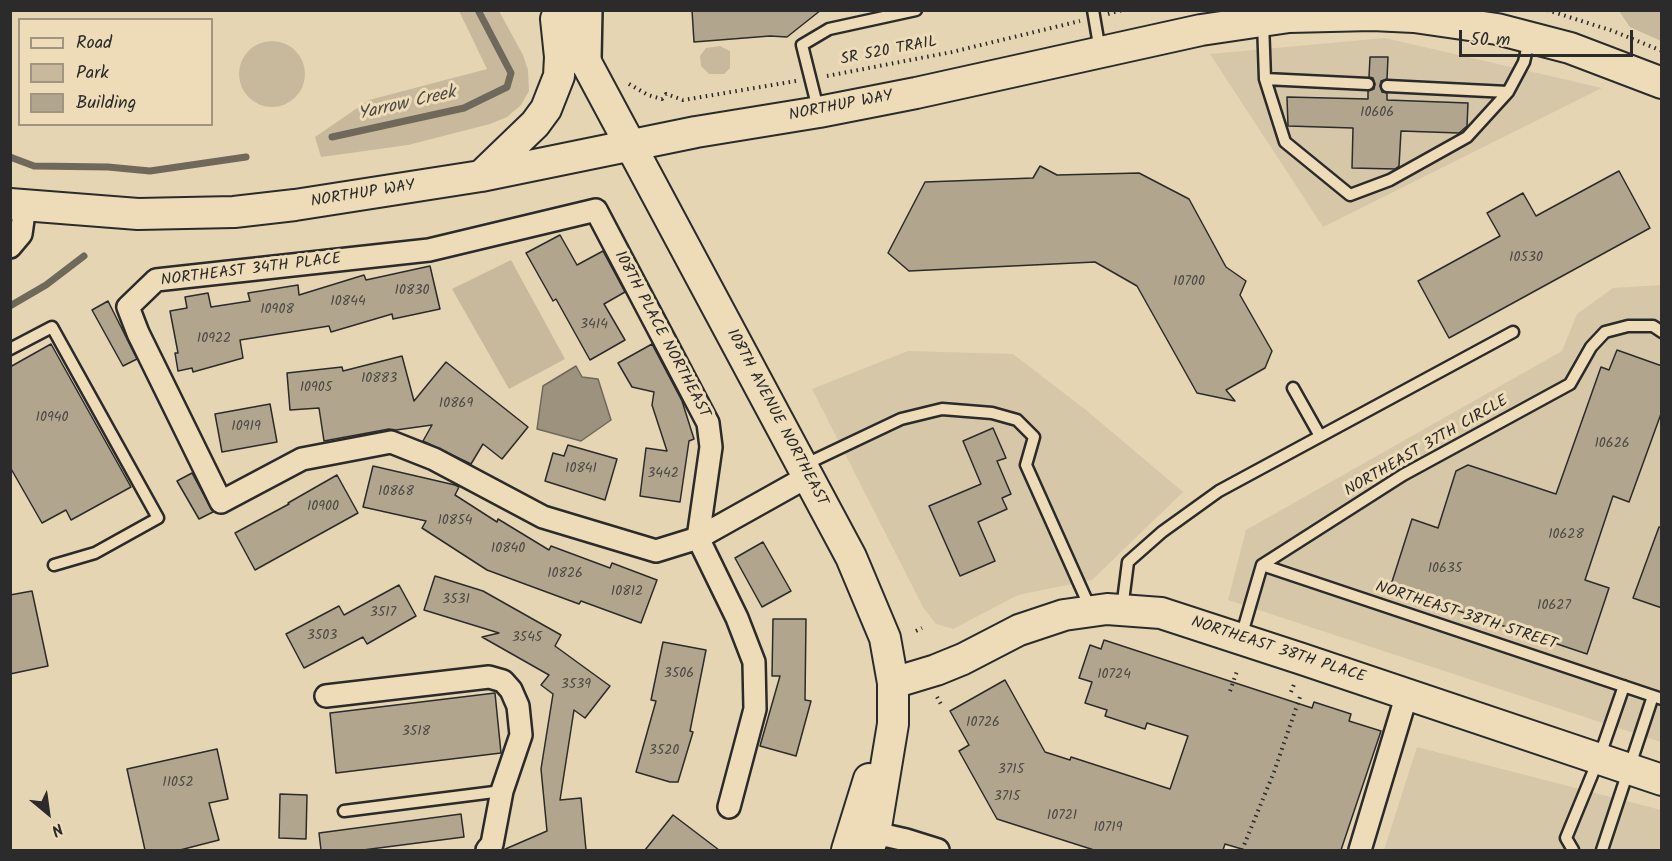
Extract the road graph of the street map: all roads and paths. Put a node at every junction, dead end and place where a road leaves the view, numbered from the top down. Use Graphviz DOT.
graph roads {
  1 [pos="557,10"];
  2 [pos="585,10"];
  3 [pos="916,10"];
  4 [pos="1122,10"];
  5 [pos="1547,10"];
  6 [pos="1094,14"];
  7 [pos="1263,20"];
  8 [pos="1530,37"];
  9 [pos="1100,51"];
  10 [pos="1662,51"];
  11 [pos="584,59"];
  12 [pos="810,79"];
  13 [pos="1265,79"];
  14 [pos="1662,83"];
  15 [pos="1368,84"];
  16 [pos="1387,86"];
  17 [pos="1508,92"];
  18 [pos="662,99"];
  19 [pos="819,112"];
  20 [pos="630,146"];
  21 [pos="481,176"];
  22 [pos="18,205"];
  23 [pos="596,210"];
  24 [pos="10,247"];
  25 [pos="1513,332"];
  26 [pos="1662,332"];
  27 [pos="10,349"];
  28 [pos="1293,388"];
  29 [pos="1320,436"];
  30 [pos="805,471"];
  31 [pos="698,538"];
  32 [pos="1262,565"];
  33 [pos="54,566"];
  34 [pos="1122,609"];
  35 [pos="1091,610"];
  36 [pos="922,628"];
  37 [pos="916,631"];
  38 [pos="1241,638"];
  39 [pos="1236,671"];
  40 [pos="893,683"];
  41 [pos="1624,686"];
  42 [pos="1230,691"];
  43 [pos="1301,694"];
  44 [pos="1407,694"];
  45 [pos="326,696"];
  46 [pos="937,697"];
  47 [pos="1657,697"];
  48 [pos="942,706"];
  49 [pos="893,724"];
  50 [pos="1599,758"];
  51 [pos="1629,769"];
  52 [pos="1662,780"];
  53 [pos="502,790"];
  54 [pos="729,807"];
  55 [pos="344,811"];
  56 [pos="871,842"];
  57 [pos="487,850"];
  58 [pos="847,850"];
  59 [pos="938,850"];
  60 [pos="1242,850"];
  61 [pos="1360,850"];
  62 [pos="1573,850"];
  63 [pos="1602,850"];
  1 -- 11 [label="main road, 108TH AVENUE NORTHEAST"];
  1 -- 21 [label="main road"];
  2 -- 11 [label="highway"];
  3 -- 12 [label="lane"];
  4 -- 6 [label="path, SR 520 TRAIL"];
  5 -- 10 [label="path"];
  6 -- 9 [label="lane"];
  6 -- 12 [label="path, SR 520 TRAIL"];
  7 -- 8 [label="main road, NORTHUP WAY"];
  7 -- 9 [label="main road, NORTHUP WAY"];
  7 -- 13 [label="lane"];
  8 -- 14 [label="main road, NORTHUP WAY"];
  8 -- 17 [label="lane"];
  9 -- 19 [label="main road, NORTHUP WAY"];
  11 -- 20 [label="main road, 108TH AVENUE NORTHEAST"];
  12 -- 18 [label="path, SR 520 TRAIL"];
  12 -- 19 [label="lane"];
  13 -- 15 [label="lane"];
  13 -- 17 [label="lane"];
  16 -- 17 [label="lane"];
  19 -- 20 [label="main road, NORTHUP WAY"];
  20 -- 21 [label="main road, NORTHUP WAY"];
  20 -- 30 [label="main road, 108TH AVENUE NORTHEAST"];
  21 -- 22 [label="main road, NORTHUP WAY"];
  22 -- 24 [label="street"];
  23 -- 31 [label="street, 108TH PLACE NORTHEAST"];
  23 -- 31 [label="street, NORTHEAST 34TH PLACE"];
  25 -- 29 [label="lane"];
  26 -- 32 [label="lane, NORTHEAST 37TH CIRCLE"];
  27 -- 33 [label="lane"];
  28 -- 29 [label="lane"];
  29 -- 34 [label="lane"];
  30 -- 31 [label="street"];
  30 -- 35 [label="lane"];
  30 -- 40 [label="main road, 108TH AVENUE NORTHEAST"];
  31 -- 54 [label="street"];
  32 -- 38 [label="lane"];
  32 -- 41 [label="lane, NORTHEAST 38TH STREET"];
  34 -- 35 [label="main road, NORTHEAST 38TH PLACE"];
  34 -- 38 [label="main road, NORTHEAST 38TH PLACE"];
  35 -- 40 [label="main road, NORTHEAST 38TH PLACE"];
  36 -- 37 [label="path"];
  38 -- 44 [label="main road, NORTHEAST 38TH PLACE"];
  39 -- 42 [label="path"];
  40 -- 49 [label="main road, 108TH AVENUE NORTHEAST"];
  41 -- 47 [label="lane, NORTHEAST 38TH STREET"];
  41 -- 50 [label="lane"];
  43 -- 60 [label="path"];
  44 -- 50 [label="main road, NORTHEAST 38TH PLACE"];
  44 -- 61 [label="street"];
  45 -- 53 [label="street"];
  46 -- 48 [label="path"];
  47 -- 51 [label="lane"];
  49 -- 56 [label="main road, 108TH AVENUE NORTHEAST"];
  49 -- 58 [label="main road"];
  50 -- 51 [label="main road, NORTHEAST 38TH PLACE"];
  50 -- 62 [label="lane"];
  51 -- 52 [label="main road, NORTHEAST 38TH PLACE"];
  51 -- 63 [label="lane"];
  53 -- 55 [label="lane"];
  53 -- 57 [label="street"];
  56 -- 59 [label="street"];
}
